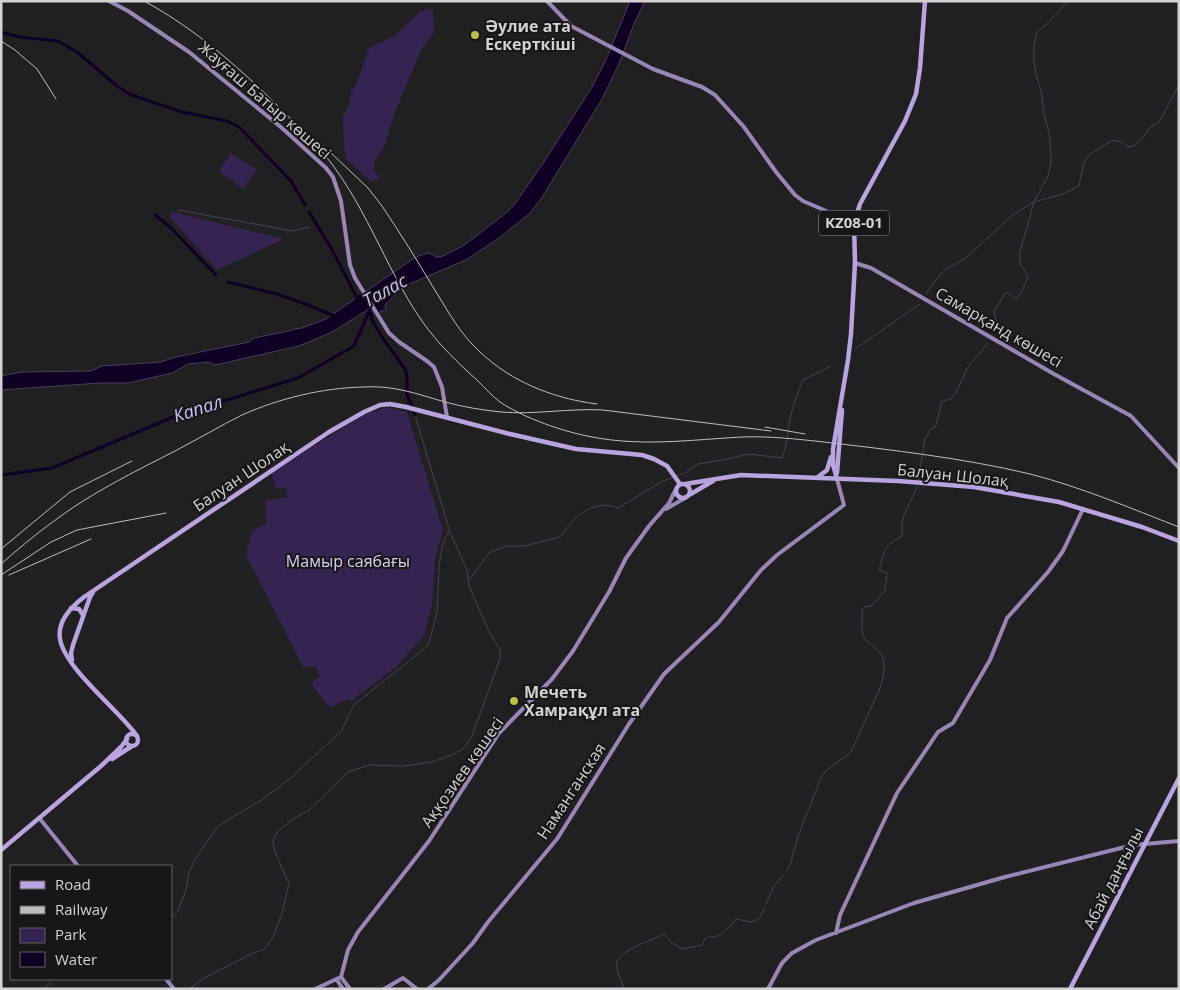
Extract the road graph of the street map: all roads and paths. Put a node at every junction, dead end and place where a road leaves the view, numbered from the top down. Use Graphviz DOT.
graph roads {
  1 [pos="109,1"];
  2 [pos="547,1"];
  3 [pos="925,1"];
  4 [pos="854,223"];
  5 [pos="855,263"];
  6 [pos="843,397"];
  7 [pos="447,417"];
  8 [pos="833,449"];
  9 [pos="1179,468"];
  10 [pos="718,478"];
  11 [pos="814,478"];
  12 [pos="837,479"];
  13 [pos="682,484"];
  14 [pos="676,489"];
  15 [pos="687,497"];
  16 [pos="1083,508"];
  17 [pos="662,512"];
  18 [pos="1179,541"];
  19 [pos="98,588"];
  20 [pos="71,608"];
  21 [pos="83,615"];
  22 [pos="73,645"];
  23 [pos="62,646"];
  24 [pos="74,666"];
  25 [pos="118,716"];
  26 [pos="137,736"];
  27 [pos="127,738"];
  28 [pos="132,746"];
  29 [pos="100,766"];
  30 [pos="1179,778"];
  31 [pos="40,819"];
  32 [pos="1179,840"];
  33 [pos="1144,844"];
  34 [pos="1,850"];
  35 [pos="77,865"];
  36 [pos="836,933"];
  37 [pos="342,977"];
  38 [pos="337,980"];
  39 [pos="315,989"];
  40 [pos="343,989"];
  41 [pos="350,989"];
  42 [pos="384,989"];
  43 [pos="417,989"];
  44 [pos="428,989"];
  45 [pos="768,989"];
  46 [pos="1070,989"];
  1 -- 7 [label="street, Жауғаш Батыр көшесі"];
  2 -- 4 [label="street"];
  3 -- 4 [label="main road, KZ08-01"];
  4 -- 5 [label="main road, KZ08-01"];
  5 -- 6 [label="main road, KZ08-01"];
  5 -- 9 [label="street, Самарқанд көшесі"];
  6 -- 8 [label="main road, KZ08-01"];
  6 -- 12 [label="main road, KZ08-01"];
  7 -- 13 [label="main road"];
  7 -- 19 [label="main road, Балуан Шолақ"];
  8 -- 11 [label="main road, KZ08-01"];
  8 -- 12 [label="main road, KZ08-01"];
  10 -- 11 [label="main road, Балуан Шолақ"];
  10 -- 13 [label="main road, Балуан Шолақ"];
  10 -- 15 [label="main road, Балуан Шолақ"];
  11 -- 12 [label="main road, Балуан Шолақ"];
  12 -- 16 [label="main road, Балуан Шолақ"];
  12 -- 44 [label="street, Наманганская"];
  13 -- 14 [label="main road"];
  13 -- 15 [label="main road"];
  14 -- 15 [label="main road"];
  14 -- 17 [label="street, Аққозиев көшесі"];
  15 -- 17 [label="street, Аққозиев көшесі"];
  16 -- 18 [label="main road, Балуан Шолақ"];
  16 -- 36 [label="street"];
  17 -- 37 [label="street, Аққозиев көшесі"];
  19 -- 20 [label="main road, Балуан Шолақ"];
  19 -- 21 [label="main road"];
  20 -- 21 [label="main road"];
  20 -- 23 [label="main road"];
  21 -- 22 [label="main road"];
  22 -- 23 [label="main road"];
  22 -- 24 [label="main road"];
  23 -- 24 [label="main road"];
  24 -- 25 [label="main road"];
  25 -- 26 [label="main road"];
  25 -- 27 [label="main road"];
  26 -- 27 [label="main road"];
  26 -- 28 [label="main road"];
  27 -- 28 [label="main road"];
  27 -- 29 [label="main road"];
  28 -- 29 [label="main road"];
  29 -- 31 [label="main road"];
  30 -- 33 [label="main road, Абай даңғылы"];
  31 -- 34 [label="main road"];
  31 -- 35 [label="street"];
  32 -- 33 [label="street"];
  33 -- 36 [label="street"];
  33 -- 46 [label="main road, Абай даңғылы"];
  36 -- 45 [label="street"];
  37 -- 38 [label="street"];
  37 -- 41 [label="street"];
  38 -- 39 [label="street"];
  38 -- 40 [label="street"];
  42 -- 43 [label="street"];
}
